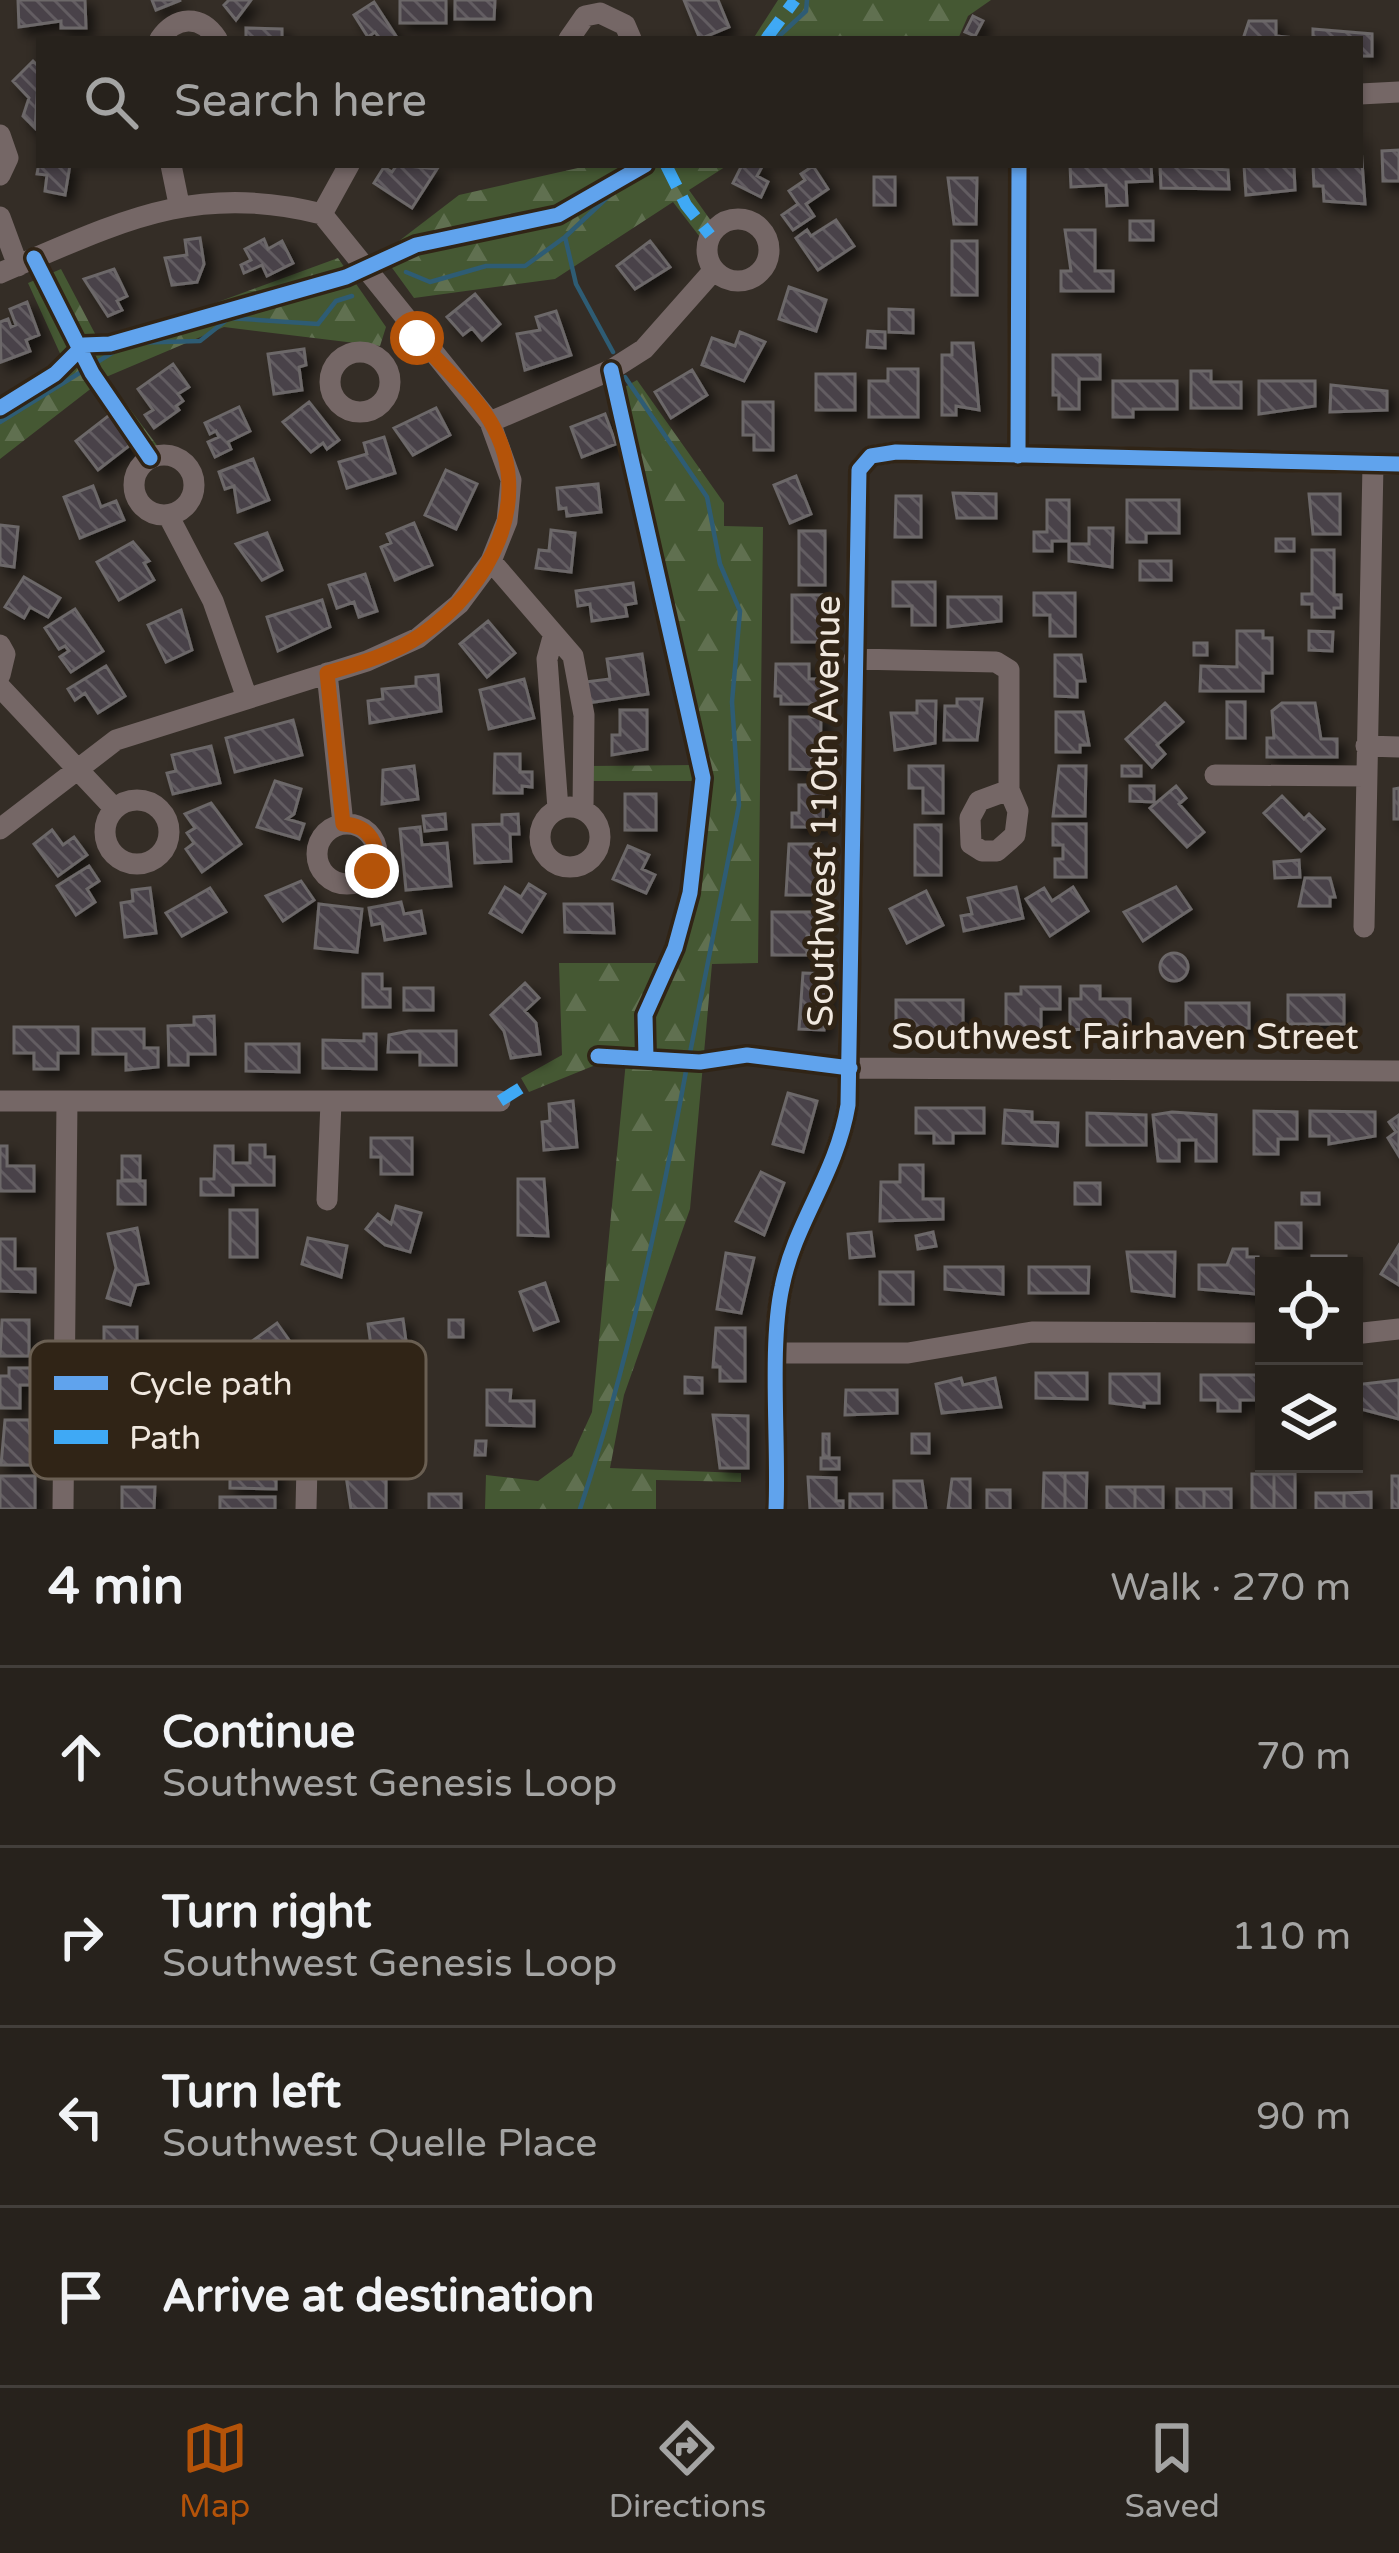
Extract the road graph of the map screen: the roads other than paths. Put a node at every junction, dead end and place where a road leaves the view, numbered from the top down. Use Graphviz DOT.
graph roads {
  1 [pos="162,36"];
  2 [pos="214,36"];
  3 [pos="570,36"];
  4 [pos="630,36"];
  5 [pos="1399,92"];
  6 [pos="1363,94"];
  7 [pos="0,135"];
  8 [pos="172,168"];
  9 [pos="347,168"];
  10 [pos="1019,168"];
  11 [pos="0,175"];
  12 [pos="179,204"];
  13 [pos="322,214"];
  14 [pos="0,217"];
  15 [pos="9,270"];
  16 [pos="714,270"];
  17 [pos="417,338"];
  18 [pos="385,365"];
  19 [pos="490,422"];
  20 [pos="1018,456"];
  21 [pos="1373,464"];
  22 [pos="1399,464"];
  23 [pos="168,515"];
  24 [pos="491,561"];
  25 [pos="553,637"];
  26 [pos="0,645"];
  27 [pos="854,659"];
  28 [pos="327,673"];
  29 [pos="0,675"];
  30 [pos="0,687"];
  31 [pos="248,698"];
  32 [pos="1366,746"];
  33 [pos="1399,747"];
  34 [pos="75,768"];
  35 [pos="1215,775"];
  36 [pos="1366,776"];
  37 [pos="1009,790"];
  38 [pos="114,808"];
  39 [pos="558,809"];
  40 [pos="584,809"];
  41 [pos="343,824"];
  42 [pos="0,829"];
  43 [pos="1364,927"];
  44 [pos="850,1068"];
  45 [pos="1399,1071"];
  46 [pos="500,1100"];
  47 [pos="0,1101"];
  48 [pos="68,1101"];
  49 [pos="331,1102"];
  50 [pos="327,1200"];
  51 [pos="1399,1329"];
  52 [pos="1255,1333"];
  53 [pos="1363,1333"];
  54 [pos="65,1341"];
  55 [pos="779,1353"];
  56 [pos="63,1479"];
  57 [pos="307,1479"];
  58 [pos="63,1509"];
  59 [pos="306,1509"];
  60 [pos="776,1509"];
  1 -- 2 [label="street"];
  3 -- 4 [label="street"];
  5 -- 6 [label="street"];
  7 -- 11 [label="street"];
  8 -- 12 [label="street"];
  9 -- 13 [label="street"];
  10 -- 20 [label="street"];
  12 -- 13 [label="street"];
  12 -- 15 [label="street"];
  13 -- 17 [label="street"];
  14 -- 15 [label="street"];
  16 -- 19 [label="street"];
  17 -- 18 [label="street"];
  17 -- 19 [label="street"];
  19 -- 24 [label="street"];
  20 -- 21 [label="street"];
  20 -- 27 [label="street, Southwest 110th Avenue"];
  21 -- 22 [label="street"];
  21 -- 32 [label="street"];
  23 -- 31 [label="street"];
  24 -- 25 [label="street"];
  24 -- 28 [label="street"];
  25 -- 39 [label="street"];
  25 -- 40 [label="street"];
  26 -- 29 [label="street"];
  27 -- 37 [label="street"];
  27 -- 44 [label="street, Southwest 110th Avenue"];
  28 -- 31 [label="street"];
  28 -- 41 [label="street"];
  30 -- 34 [label="street"];
  31 -- 34 [label="street"];
  32 -- 33 [label="street"];
  32 -- 36 [label="street"];
  34 -- 38 [label="street"];
  34 -- 42 [label="street"];
  35 -- 36 [label="street"];
  36 -- 43 [label="street"];
  39 -- 40 [label="street"];
  39 -- 40 [label="street"];
  44 -- 45 [label="street, Southwest Fairhaven Street"];
  44 -- 55 [label="street, Southwest 110th Avenue"];
  46 -- 49 [label="street"];
  47 -- 48 [label="street"];
  48 -- 49 [label="street"];
  48 -- 54 [label="street"];
  49 -- 50 [label="street"];
  51 -- 53 [label="street"];
  52 -- 55 [label="street"];
  55 -- 60 [label="street, Southwest 110th Avenue"];
  56 -- 58 [label="street"];
  57 -- 59 [label="street"];
}
